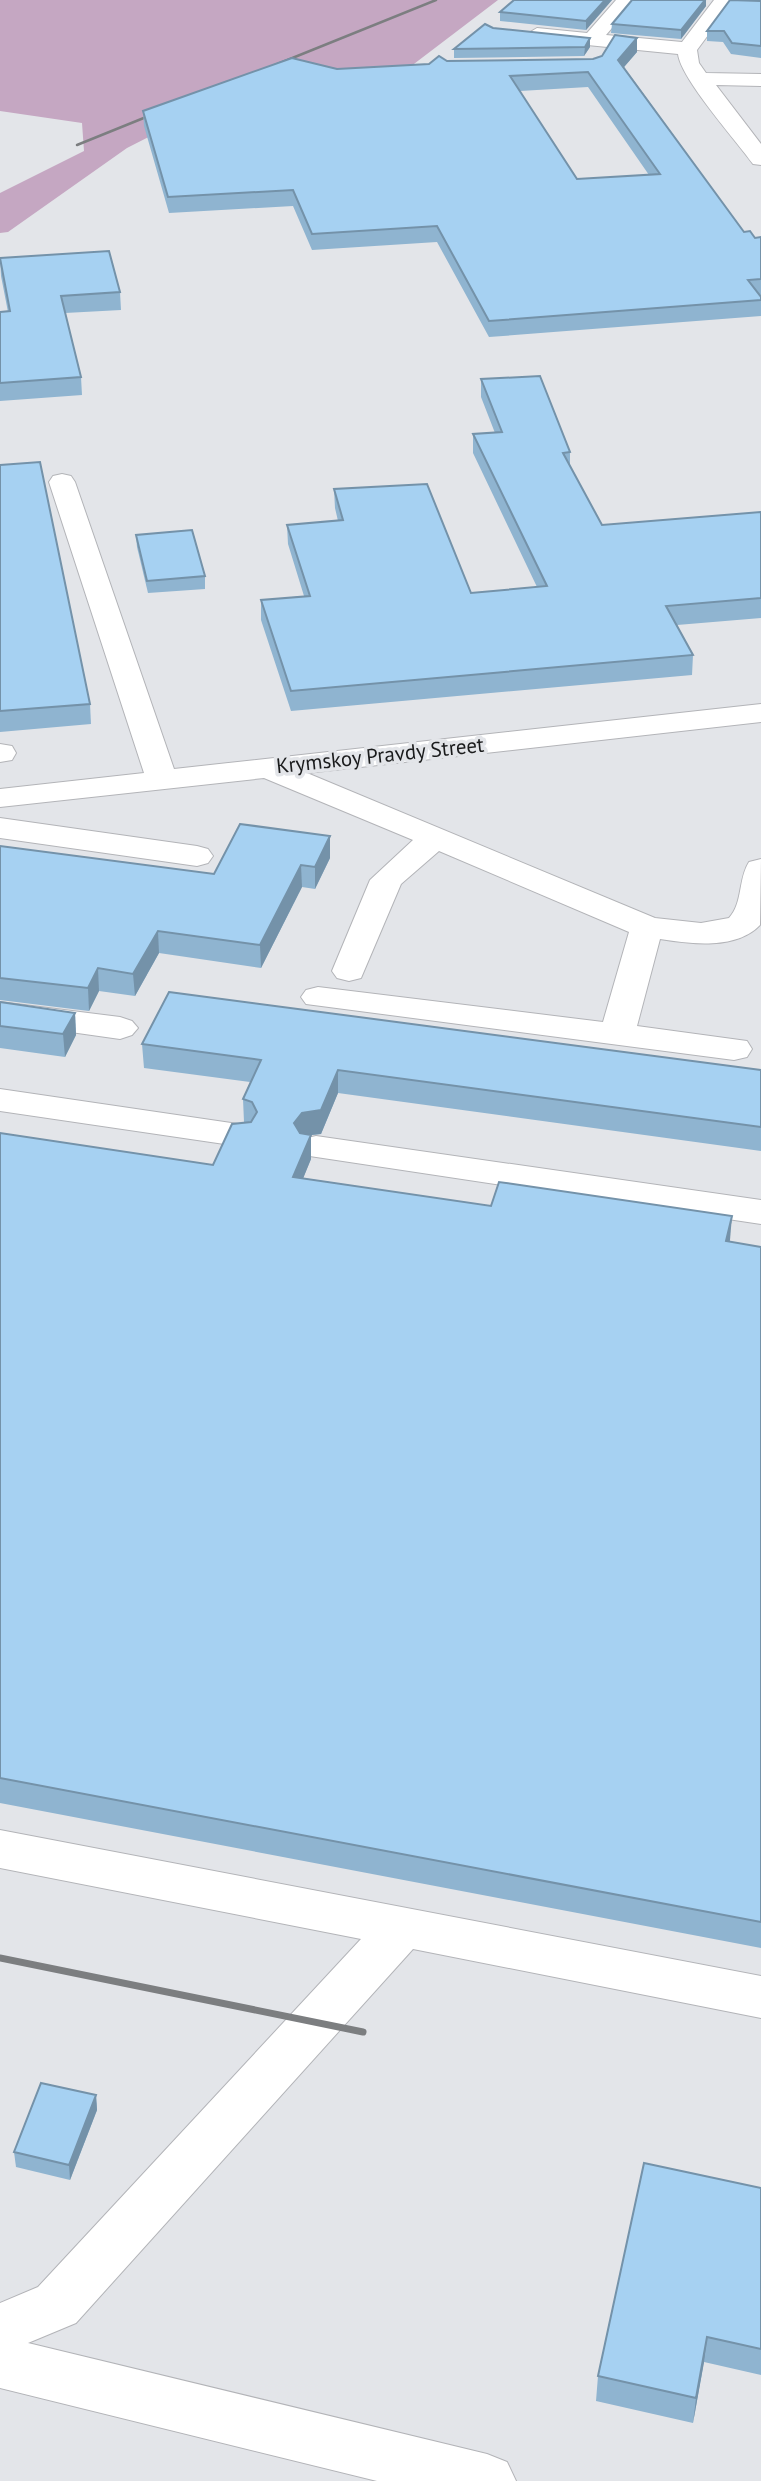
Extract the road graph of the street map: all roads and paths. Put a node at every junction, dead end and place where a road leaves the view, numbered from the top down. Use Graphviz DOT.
graph roads {
  1 [pos="724,0"];
  2 [pos="619,1"];
  3 [pos="517,32"];
  4 [pos="599,46"];
  5 [pos="688,48"];
  6 [pos="698,79"];
  7 [pos="761,80"];
  8 [pos="761,159"];
  9 [pos="62,482"];
  10 [pos="761,714"];
  11 [pos="268,768"];
  12 [pos="162,780"];
  13 [pos="0,797"];
  14 [pos="0,828"];
  15 [pos="435,838"];
  16 [pos="197,856"];
  17 [pos="761,869"];
  18 [pos="647,928"];
  19 [pos="349,971"];
  20 [pos="318,997"];
  21 [pos="0,1012"];
  22 [pos="120,1028"];
  23 [pos="617,1035"];
  24 [pos="734,1049"];
  25 [pos="0,1100"];
  26 [pos="238,1135"];
  27 [pos="316,1147"];
  28 [pos="761,1212"];
  29 [pos="0,1849"];
  30 [pos="403,1927"];
  31 [pos="761,1997"];
  32 [pos="0,2329"];
  33 [pos="0,2362"];
  34 [pos="487,2481"];
  1 -- 5 [label="street"];
  2 -- 4 [label="street"];
  3 -- 4 [label="street"];
  4 -- 5 [label="street"];
  5 -- 6 [label="street"];
  6 -- 7 [label="street"];
  6 -- 8 [label="street"];
  9 -- 12 [label="street"];
  10 -- 11 [label="street, Krymskoy Pravdy Street"];
  11 -- 12 [label="street, Krymskoy Pravdy Street"];
  11 -- 15 [label="street"];
  12 -- 13 [label="street, Krymskoy Pravdy Street"];
  14 -- 16 [label="street"];
  15 -- 18 [label="street"];
  15 -- 19 [label="street"];
  17 -- 18 [label="street"];
  18 -- 23 [label="street"];
  20 -- 23 [label="street"];
  21 -- 22 [label="street"];
  23 -- 24 [label="street"];
  25 -- 26 [label="street"];
  27 -- 28 [label="street"];
  29 -- 30 [label="street"];
  30 -- 31 [label="street"];
  30 -- 32 [label="street"];
  33 -- 34 [label="street"];
}
